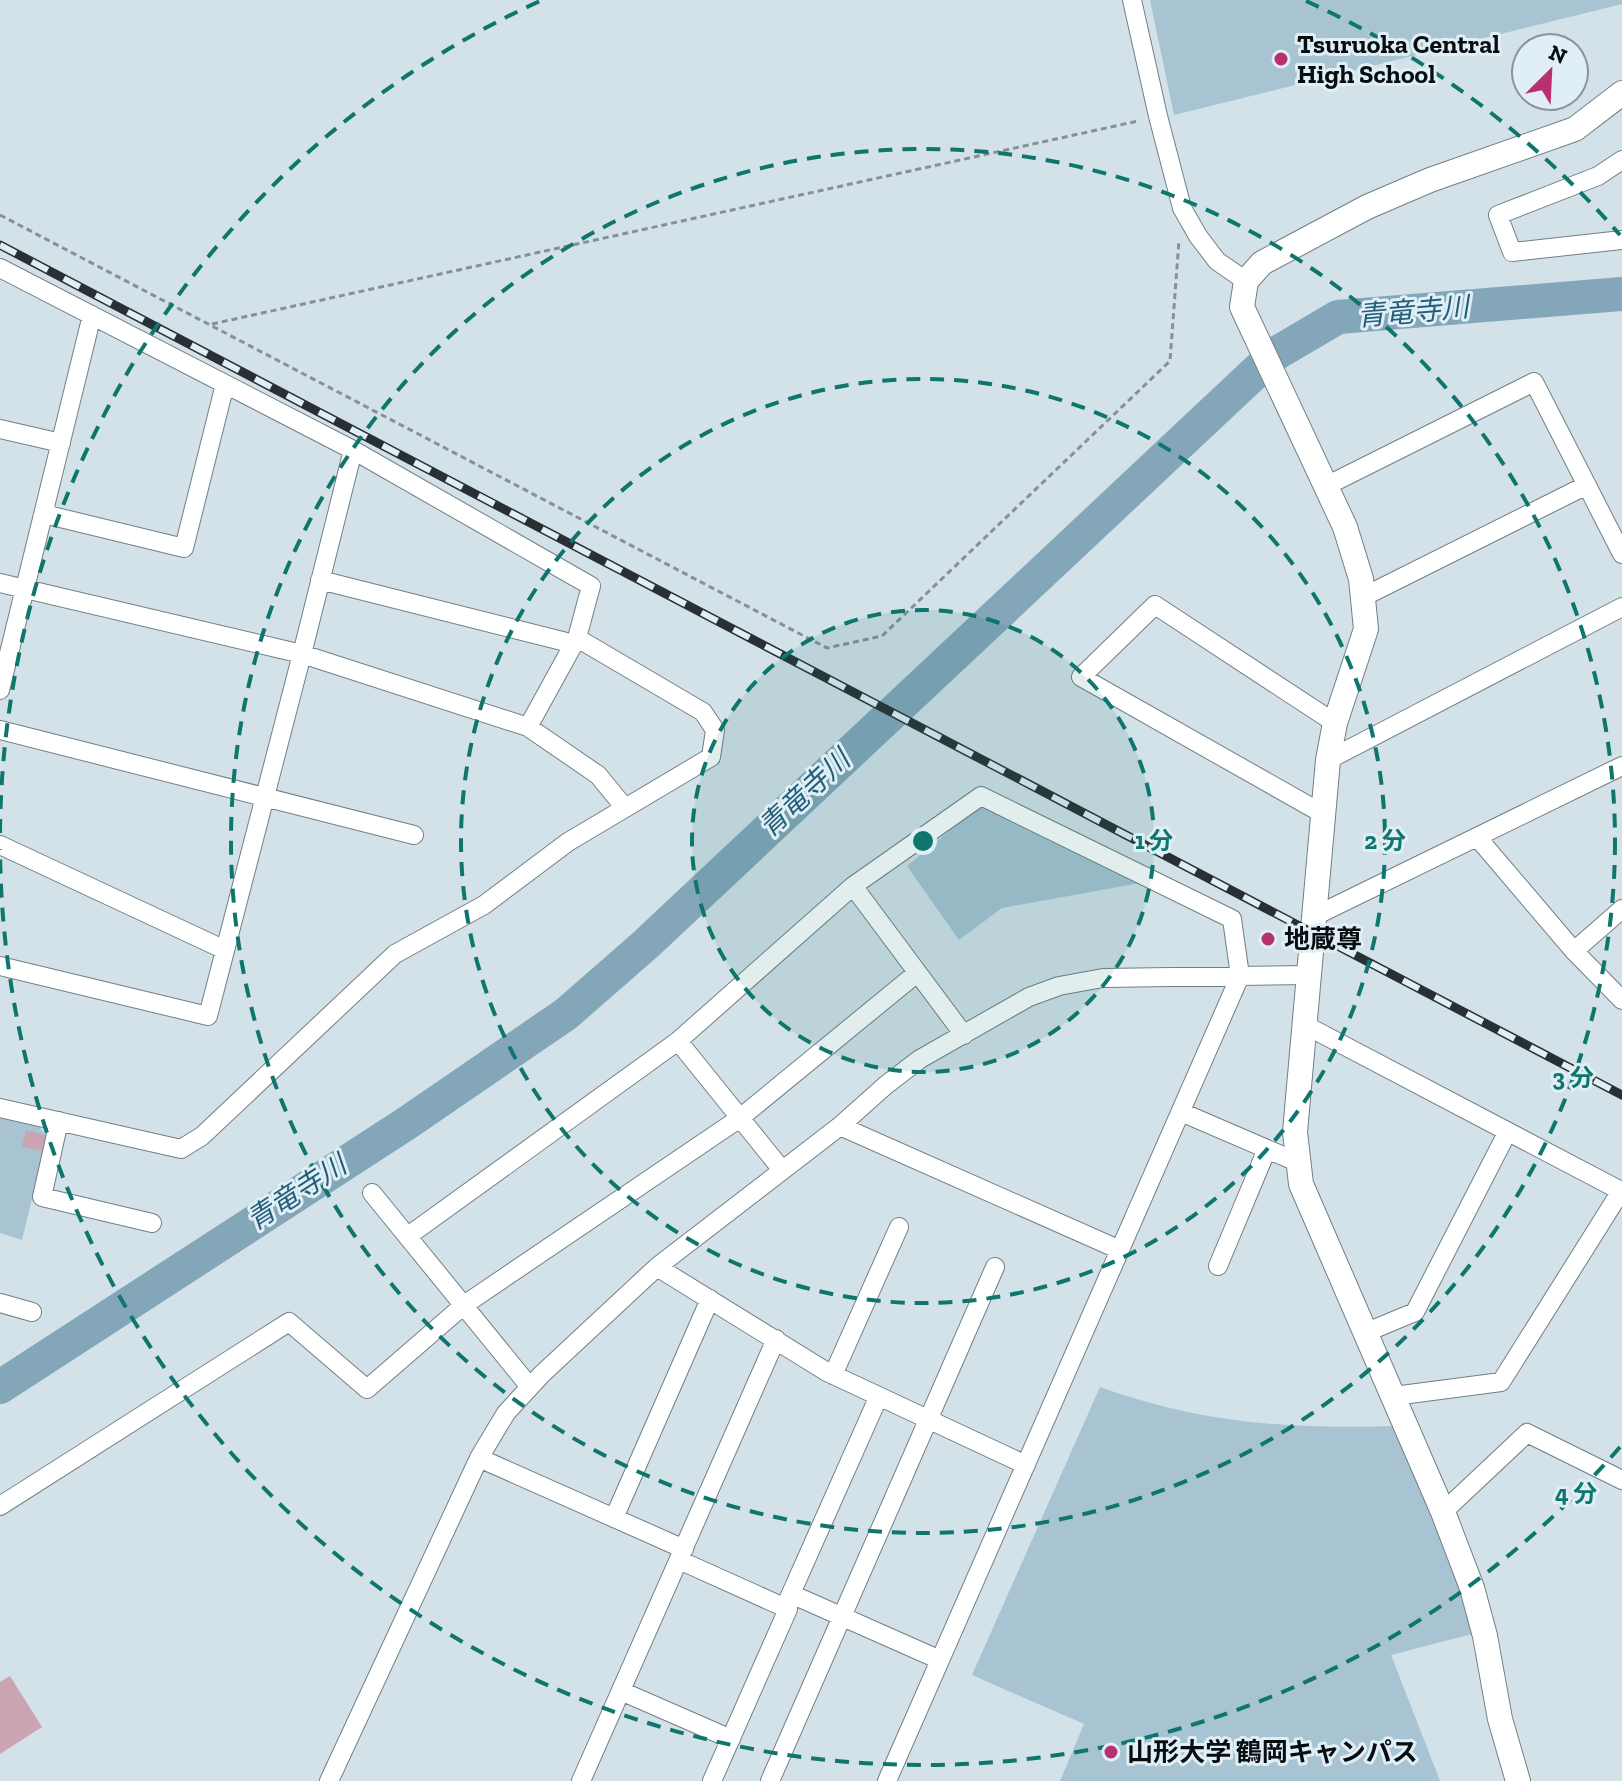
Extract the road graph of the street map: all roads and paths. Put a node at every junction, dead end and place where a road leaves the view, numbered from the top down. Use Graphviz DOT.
graph roads {
  1 [pos="1132,0"];
  2 [pos="1622,93"];
  3 [pos="1158,116"];
  4 [pos="1622,160"];
  5 [pos="1182,208"];
  6 [pos="0,215"];
  7 [pos="1622,240"];
  8 [pos="0,268"];
  9 [pos="1246,281"];
  10 [pos="92,315"];
  11 [pos="209,325"];
  12 [pos="225,384"];
  13 [pos="0,429"];
  14 [pos="61,443"];
  15 [pos="353,450"];
  16 [pos="1587,485"];
  17 [pos="1326,486"];
  18 [pos="44,514"];
  19 [pos="1622,554"];
  20 [pos="320,580"];
  21 [pos="0,583"];
  22 [pos="25,589"];
  23 [pos="1363,597"];
  24 [pos="1622,607"];
  25 [pos="576,641"];
  26 [pos="302,654"];
  27 [pos="0,690"];
  28 [pos="1335,723"];
  29 [pos="528,727"];
  30 [pos="0,730"];
  31 [pos="1328,760"];
  32 [pos="1622,766"];
  33 [pos="264,796"];
  34 [pos="625,808"];
  35 [pos="1325,815"];
  36 [pos="414,835"];
  37 [pos="1477,837"];
  38 [pos="0,845"];
  39 [pos="853,886"];
  40 [pos="1622,909"];
  41 [pos="1315,916"];
  42 [pos="225,950"];
  43 [pos="1574,951"];
  44 [pos="0,966"];
  45 [pos="917,973"];
  46 [pos="1308,975"];
  47 [pos="1240,976"];
  48 [pos="1622,1000"];
  49 [pos="1305,1025"];
  50 [pos="964,1035"];
  51 [pos="678,1041"];
  52 [pos="0,1108"];
  53 [pos="1181,1112"];
  54 [pos="740,1118"];
  55 [pos="59,1121"];
  56 [pos="840,1126"];
  57 [pos="1507,1133"];
  58 [pos="1267,1149"];
  59 [pos="1297,1162"];
  60 [pos="782,1170"];
  61 [pos="372,1193"];
  62 [pos="152,1223"];
  63 [pos="899,1227"];
  64 [pos="408,1236"];
  65 [pos="1120,1250"];
  66 [pos="1218,1266"];
  67 [pos="657,1267"];
  68 [pos="995,1267"];
  69 [pos="710,1299"];
  70 [pos="0,1303"];
  71 [pos="464,1305"];
  72 [pos="32,1312"];
  73 [pos="1367,1332"];
  74 [pos="776,1339"];
  75 [pos="833,1375"];
  76 [pos="530,1387"];
  77 [pos="1394,1396"];
  78 [pos="878,1398"];
  79 [pos="929,1420"];
  80 [pos="479,1458"];
  81 [pos="1026,1465"];
  82 [pos="1622,1480"];
  83 [pos="0,1506"];
  84 [pos="1443,1512"];
  85 [pos="614,1518"];
  86 [pos="681,1554"];
  87 [pos="788,1601"];
  88 [pos="842,1617"];
  89 [pos="940,1660"];
  90 [pos="621,1691"];
  91 [pos="731,1739"];
  92 [pos="329,1781"];
  93 [pos="581,1781"];
  94 [pos="712,1781"];
  95 [pos="770,1781"];
  96 [pos="887,1781"];
  97 [pos="1518,1781"];
  1 -- 3 [label="street"];
  2 -- 9 [label="street"];
  3 -- 5 [label="street"];
  3 -- 11 [label="path"];
  4 -- 7 [label="street"];
  5 -- 9 [label="street"];
  5 -- 11 [label="path"];
  6 -- 11 [label="path"];
  8 -- 10 [label="street"];
  9 -- 17 [label="street"];
  10 -- 12 [label="street"];
  10 -- 14 [label="street"];
  12 -- 15 [label="street"];
  12 -- 18 [label="street"];
  13 -- 14 [label="street"];
  14 -- 18 [label="street"];
  15 -- 20 [label="street"];
  15 -- 25 [label="street"];
  16 -- 17 [label="street"];
  16 -- 19 [label="street"];
  16 -- 23 [label="street"];
  17 -- 23 [label="street"];
  18 -- 22 [label="street"];
  20 -- 25 [label="street"];
  20 -- 26 [label="street"];
  21 -- 22 [label="street"];
  22 -- 26 [label="street"];
  22 -- 27 [label="street"];
  23 -- 28 [label="street"];
  24 -- 31 [label="street"];
  25 -- 29 [label="street"];
  25 -- 34 [label="street"];
  26 -- 29 [label="street"];
  26 -- 33 [label="street"];
  28 -- 31 [label="street"];
  28 -- 35 [label="street"];
  29 -- 34 [label="street"];
  30 -- 33 [label="street"];
  31 -- 35 [label="street"];
  32 -- 37 [label="street"];
  33 -- 36 [label="street"];
  33 -- 42 [label="street"];
  34 -- 55 [label="street"];
  35 -- 41 [label="street"];
  37 -- 41 [label="street"];
  37 -- 43 [label="street"];
  38 -- 42 [label="street"];
  39 -- 45 [label="street"];
  39 -- 47 [label="street"];
  39 -- 51 [label="street"];
  40 -- 43 [label="street"];
  41 -- 46 [label="street"];
  42 -- 44 [label="street"];
  43 -- 48 [label="street"];
  45 -- 50 [label="street"];
  45 -- 54 [label="street"];
  46 -- 47 [label="street"];
  46 -- 49 [label="street"];
  47 -- 50 [label="street"];
  47 -- 53 [label="street"];
  49 -- 57 [label="street"];
  49 -- 59 [label="street"];
  50 -- 56 [label="street"];
  51 -- 54 [label="street"];
  51 -- 64 [label="street"];
  52 -- 55 [label="street"];
  53 -- 58 [label="street"];
  53 -- 65 [label="street"];
  54 -- 60 [label="street"];
  54 -- 71 [label="street"];
  55 -- 62 [label="street"];
  56 -- 60 [label="street"];
  56 -- 65 [label="street"];
  57 -- 73 [label="street"];
  57 -- 77 [label="street"];
  58 -- 59 [label="street"];
  58 -- 66 [label="street"];
  59 -- 73 [label="street"];
  60 -- 67 [label="street"];
  61 -- 64 [label="street"];
  63 -- 75 [label="street"];
  64 -- 71 [label="street"];
  65 -- 81 [label="street"];
  67 -- 69 [label="street"];
  67 -- 76 [label="street"];
  68 -- 79 [label="street"];
  69 -- 74 [label="street"];
  69 -- 85 [label="street"];
  70 -- 72 [label="street"];
  71 -- 76 [label="street"];
  71 -- 83 [label="street"];
  73 -- 77 [label="street"];
  74 -- 75 [label="street"];
  74 -- 86 [label="street"];
  75 -- 78 [label="street"];
  76 -- 80 [label="street"];
  77 -- 84 [label="street"];
  78 -- 79 [label="street"];
  78 -- 87 [label="street"];
  79 -- 81 [label="street"];
  79 -- 88 [label="street"];
  80 -- 85 [label="street"];
  80 -- 92 [label="street"];
  81 -- 89 [label="street"];
  82 -- 84 [label="street"];
  84 -- 97 [label="street"];
  85 -- 86 [label="street"];
  86 -- 87 [label="street"];
  86 -- 90 [label="street"];
  87 -- 88 [label="street"];
  87 -- 91 [label="street"];
  88 -- 89 [label="street"];
  88 -- 95 [label="street"];
  89 -- 96 [label="street"];
  90 -- 91 [label="street"];
  90 -- 93 [label="street"];
  91 -- 94 [label="street"];
}
